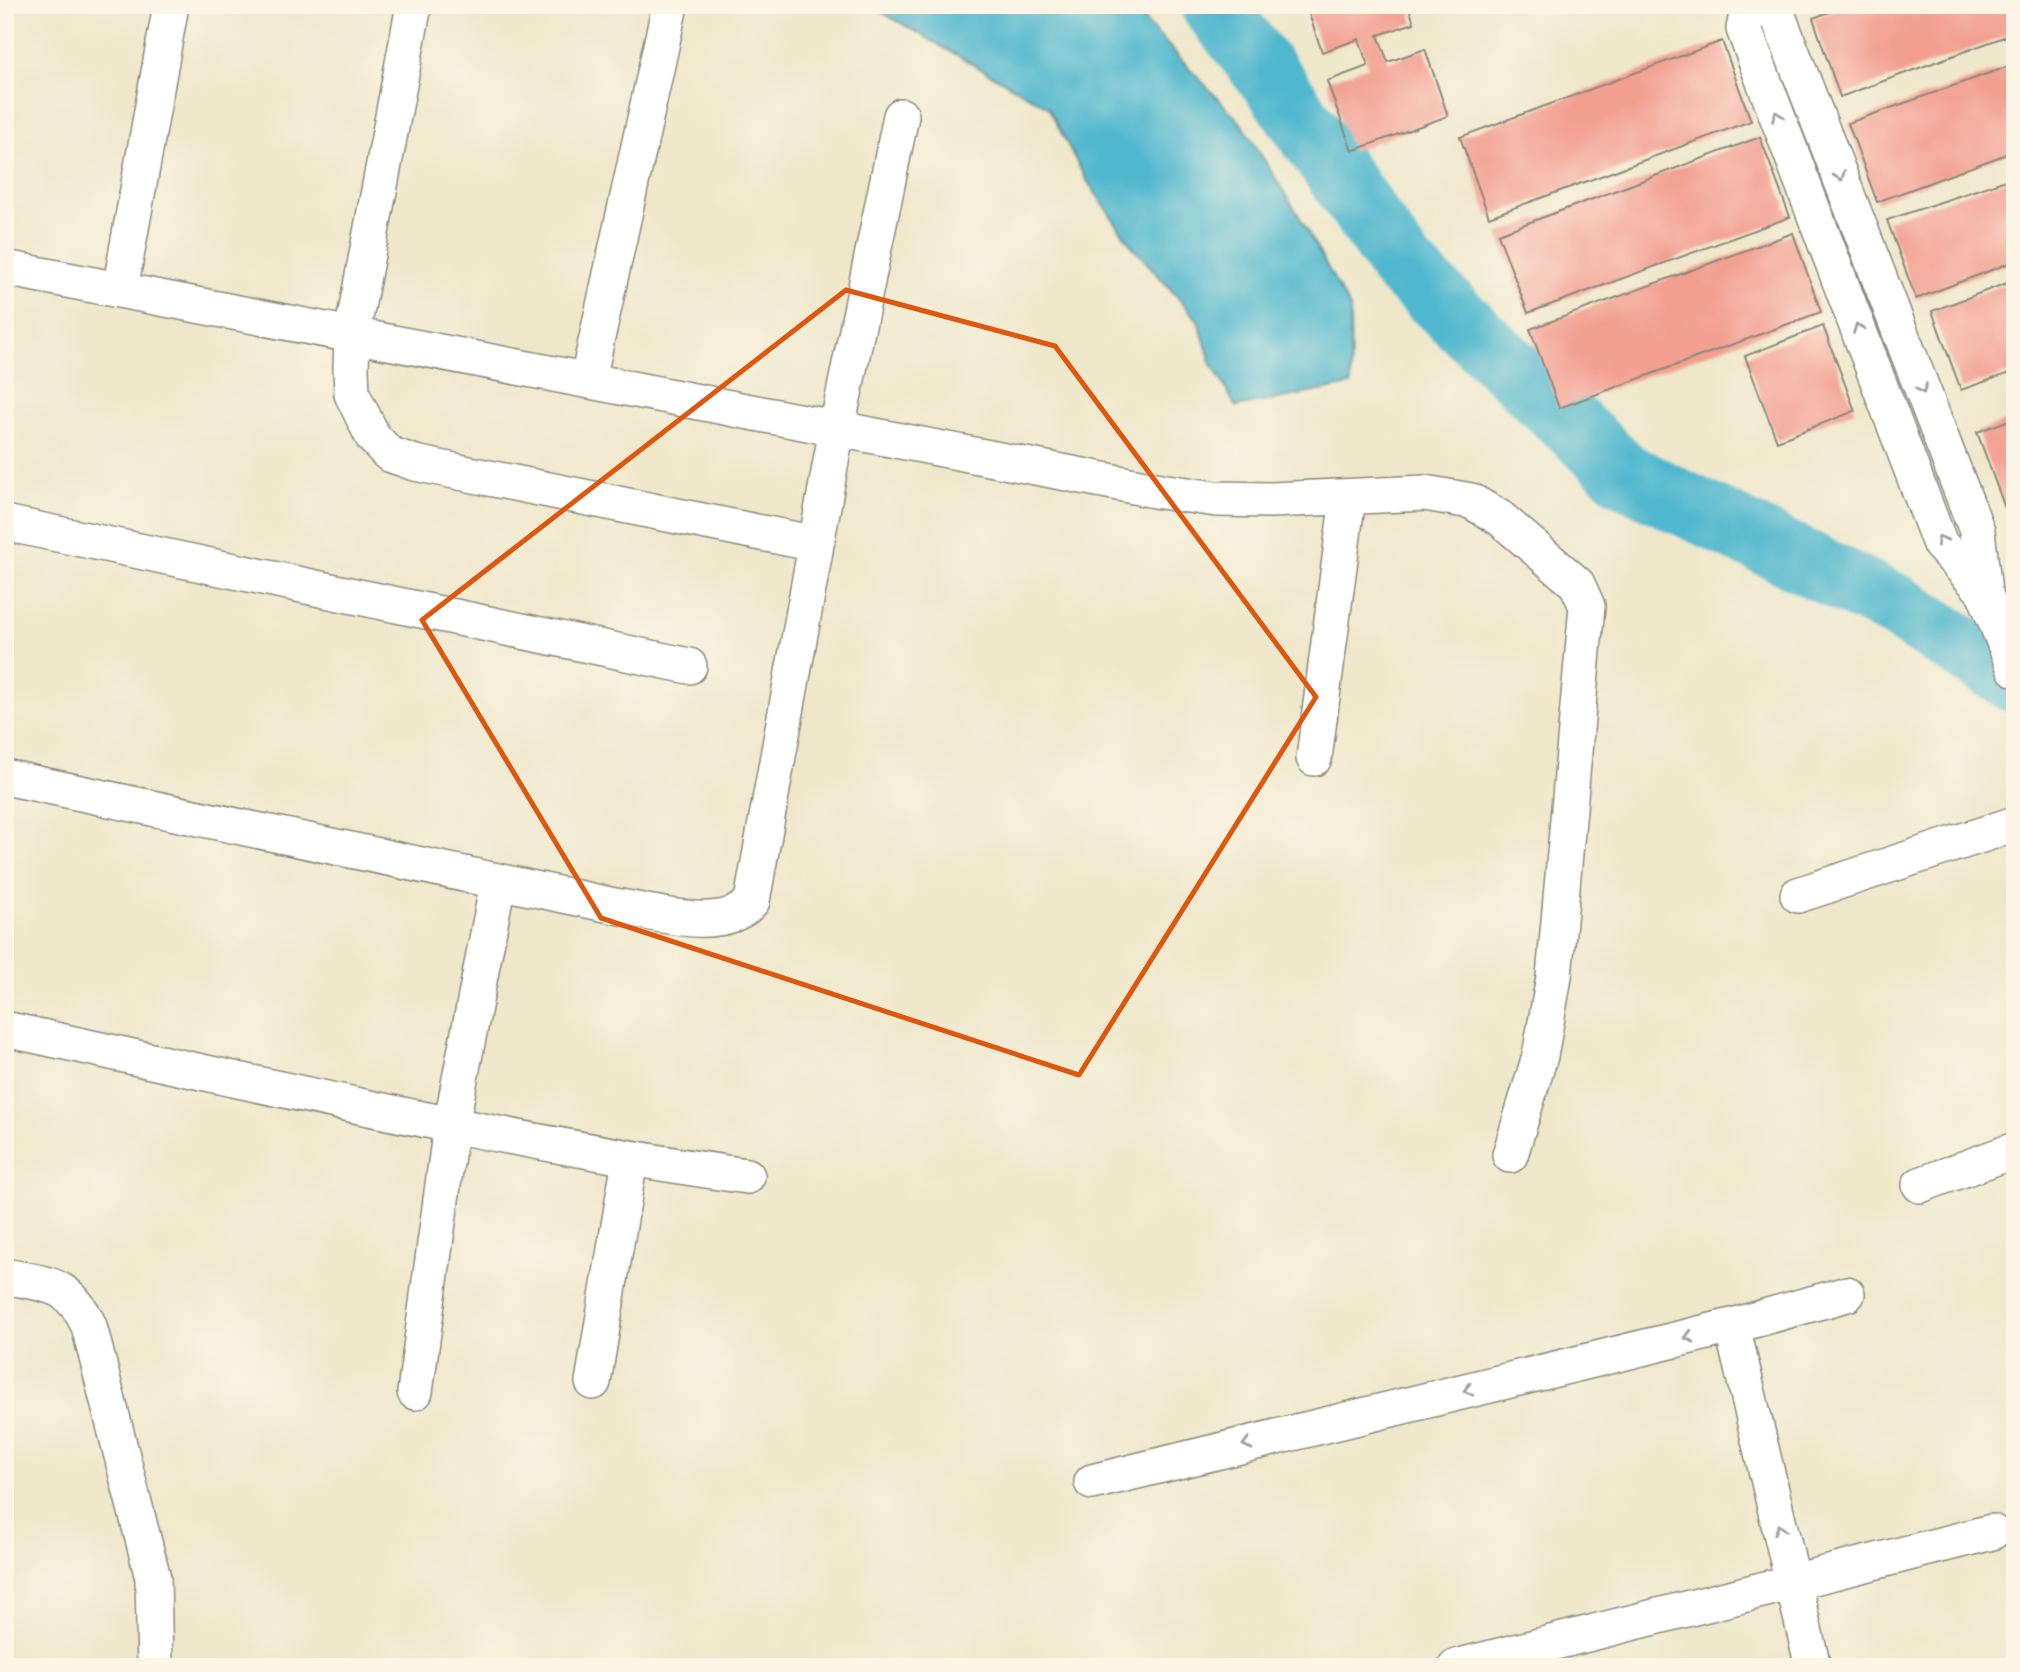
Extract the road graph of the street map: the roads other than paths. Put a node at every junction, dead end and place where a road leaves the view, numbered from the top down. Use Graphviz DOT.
graph roads {
  1 [pos="171,5"];
  2 [pos="414,5"];
  3 [pos="670,5"];
  4 [pos="1749,5"];
  5 [pos="1762,5"];
  6 [pos="901,116"];
  7 [pos="5,268"];
  8 [pos="120,290"];
  9 [pos="352,334"];
  10 [pos="588,379"];
  11 [pos="837,428"];
  12 [pos="1348,497"];
  13 [pos="5,523"];
  14 [pos="816,544"];
  15 [pos="1984,592"];
  16 [pos="689,666"];
  17 [pos="2015,669"];
  18 [pos="1314,758"];
  19 [pos="5,777"];
  20 [pos="2015,824"];
  21 [pos="498,882"];
  22 [pos="1798,895"];
  23 [pos="5,1029"];
  24 [pos="451,1126"];
  25 [pos="2015,1150"];
  26 [pos="1510,1155"];
  27 [pos="630,1159"];
  28 [pos="747,1176"];
  29 [pos="1920,1185"];
  30 [pos="5,1276"];
  31 [pos="1847,1294"];
  32 [pos="1732,1326"];
  33 [pos="593,1382"];
  34 [pos="415,1392"];
  35 [pos="1091,1482"];
  36 [pos="1992,1532"];
  37 [pos="1792,1580"];
  38 [pos="155,1667"];
  39 [pos="1456,1667"];
  40 [pos="1813,1667"];
  1 -- 8 [label="street"];
  2 -- 9 [label="street"];
  3 -- 10 [label="street"];
  15 -- 4 [label="street, one-way"];
  5 -- 15 [label="street, one-way"];
  6 -- 11 [label="street"];
  7 -- 8 [label="street"];
  8 -- 9 [label="street"];
  9 -- 10 [label="street"];
  9 -- 14 [label="street"];
  10 -- 11 [label="street"];
  11 -- 12 [label="street"];
  11 -- 14 [label="street"];
  12 -- 18 [label="street"];
  12 -- 26 [label="street"];
  13 -- 16 [label="street"];
  14 -- 21 [label="street"];
  15 -- 17 [label="street"];
  19 -- 21 [label="street"];
  20 -- 22 [label="street"];
  21 -- 24 [label="street"];
  23 -- 24 [label="street"];
  24 -- 27 [label="street"];
  24 -- 34 [label="street"];
  25 -- 29 [label="street"];
  27 -- 28 [label="street"];
  27 -- 33 [label="street"];
  30 -- 38 [label="street"];
  31 -- 32 [label="street"];
  32 -- 35 [label="street, one-way"];
  37 -- 32 [label="street, one-way"];
  36 -- 37 [label="street"];
  37 -- 39 [label="street"];
  37 -- 40 [label="street"];
}
